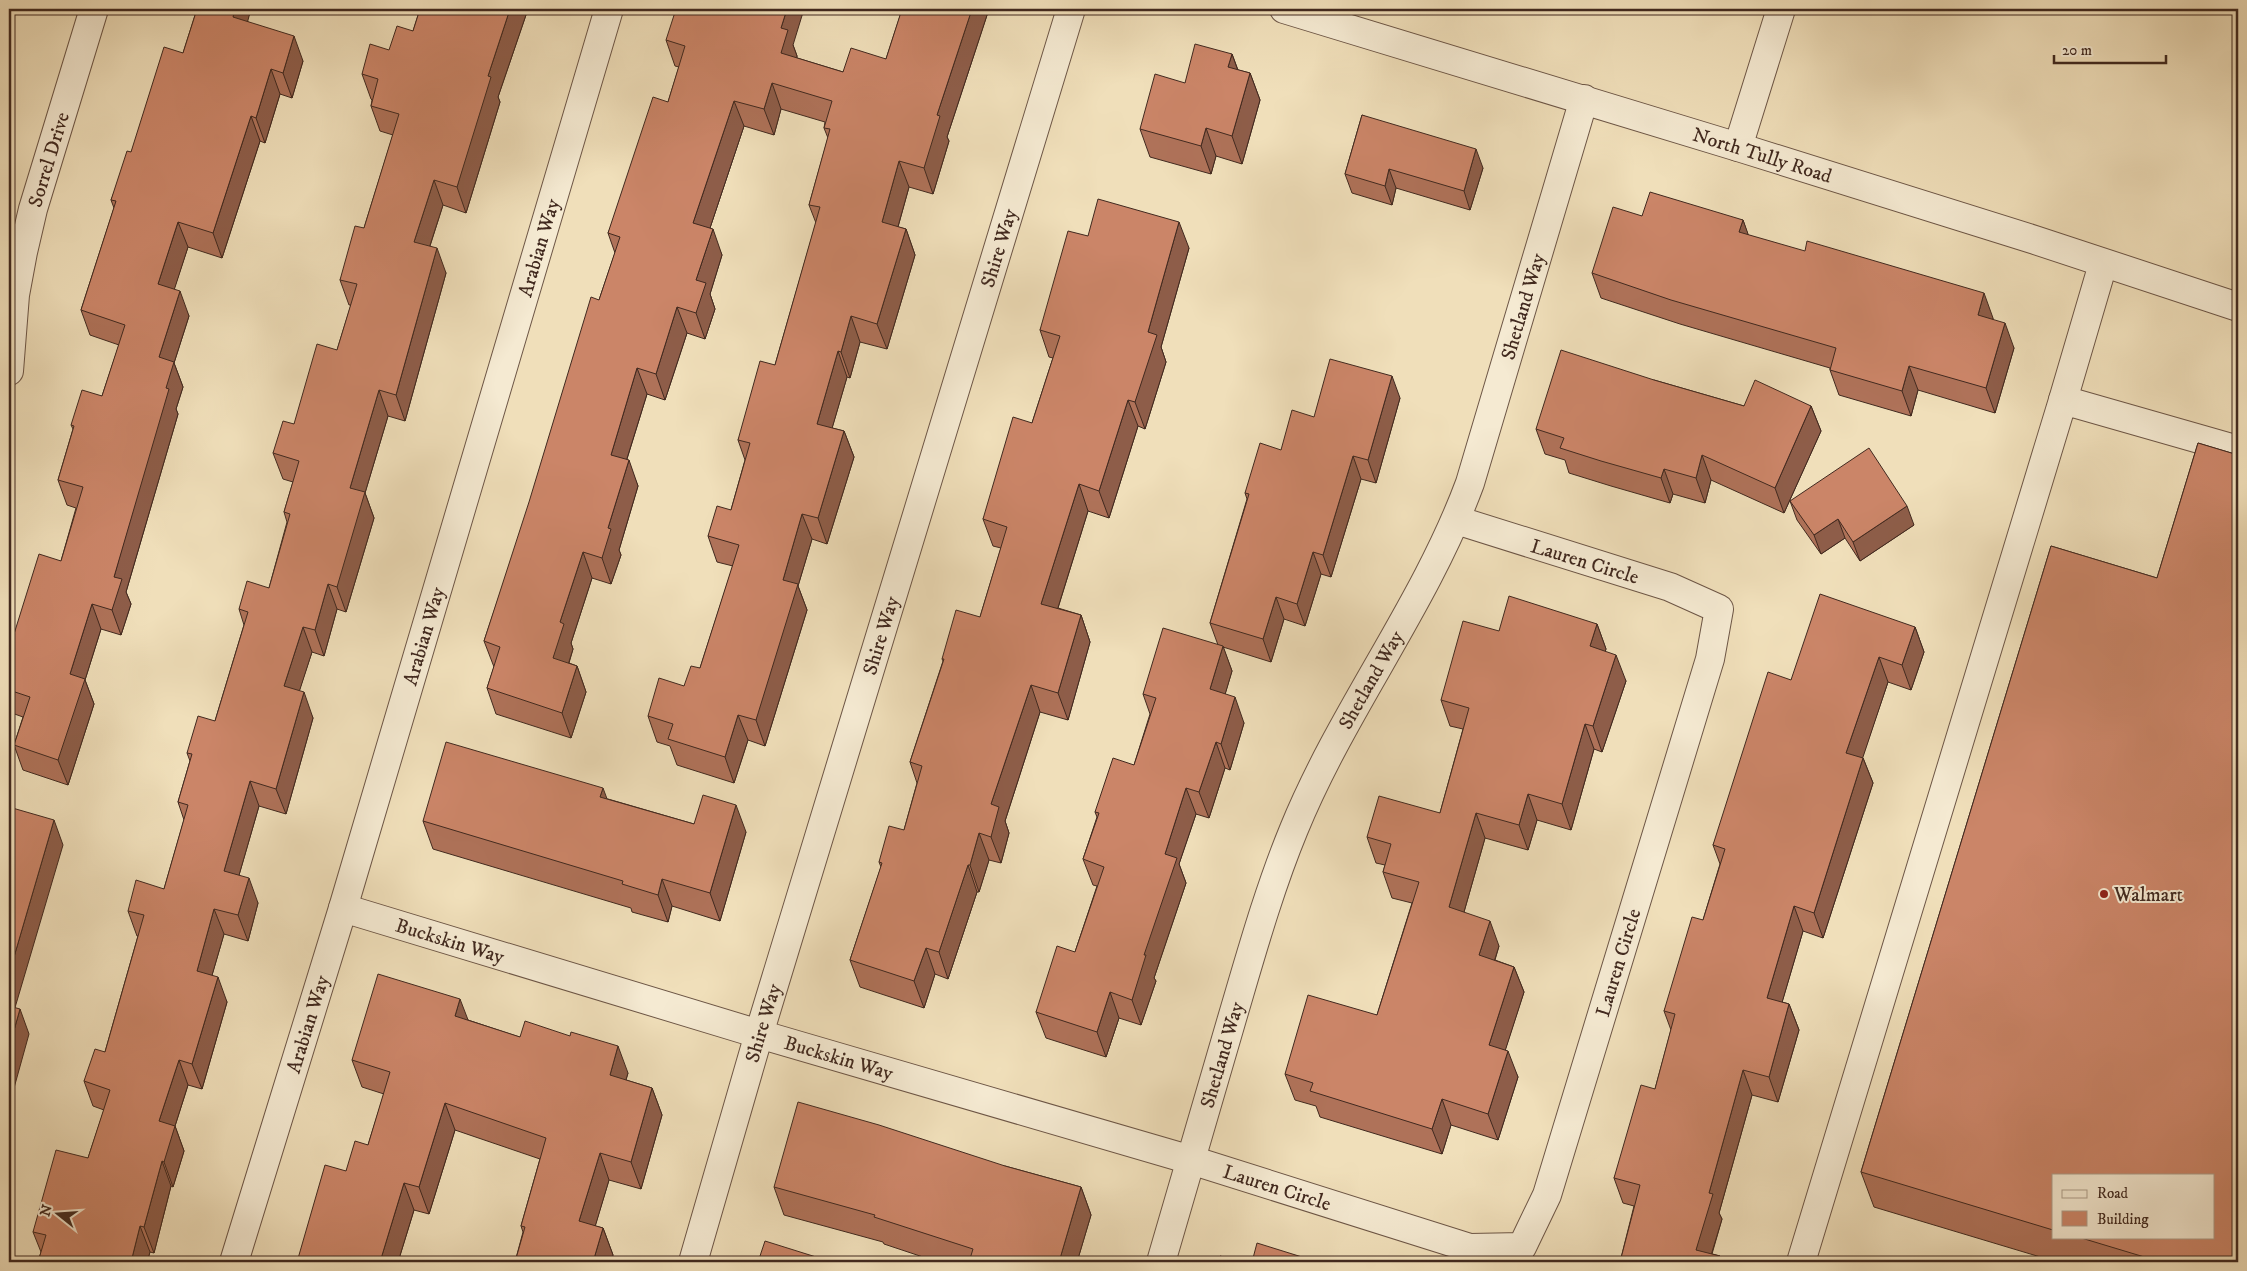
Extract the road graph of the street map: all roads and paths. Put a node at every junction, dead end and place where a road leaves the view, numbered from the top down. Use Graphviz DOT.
graph roads {
  1 [pos="94,9"];
  2 [pos="609,9"];
  3 [pos="1071,9"];
  4 [pos="1284,9"];
  5 [pos="1781,9"];
  6 [pos="1318,14"];
  7 [pos="1584,99"];
  8 [pos="1738,147"];
  9 [pos="2102,264"];
  10 [pos="2238,307"];
  11 [pos="9,371"];
  12 [pos="2063,400"];
  13 [pos="2238,450"];
  14 [pos="1456,520"];
  15 [pos="343,908"];
  16 [pos="759,1034"];
  17 [pos="1191,1160"];
  18 [pos="234,1262"];
  19 [pos="692,1262"];
  20 [pos="1161,1262"];
  21 [pos="1801,1262"];
  1 -- 11 [label="street, Sorrel Drive"];
  2 -- 15 [label="street, Arabian Way"];
  3 -- 16 [label="street, Shire Way"];
  4 -- 6 [label="street, North Tully Road"];
  5 -- 8 [label="street"];
  6 -- 7 [label="street, North Tully Road"];
  7 -- 8 [label="street, North Tully Road"];
  7 -- 14 [label="street, Shetland Way"];
  8 -- 9 [label="street, North Tully Road"];
  9 -- 10 [label="street, North Tully Road"];
  9 -- 12 [label="street"];
  12 -- 13 [label="street"];
  12 -- 21 [label="street"];
  14 -- 17 [label="street, Shetland Way"];
  14 -- 17 [label="street, Lauren Circle"];
  15 -- 16 [label="street, Buckskin Way"];
  15 -- 18 [label="street, Arabian Way"];
  16 -- 17 [label="street, Buckskin Way"];
  16 -- 19 [label="street, Shire Way"];
  17 -- 20 [label="street, Shetland Way"];
}
